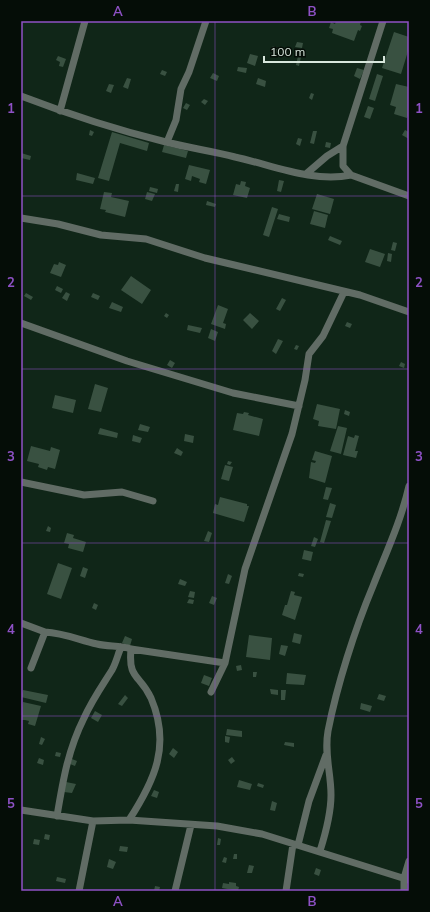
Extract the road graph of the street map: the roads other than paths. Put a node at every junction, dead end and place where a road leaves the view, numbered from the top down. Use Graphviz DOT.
graph roads {
  1 [pos="85,21"];
  2 [pos="206,21"];
  3 [pos="383,21"];
  4 [pos="21,96"];
  5 [pos="60,111"];
  6 [pos="167,142"];
  7 [pos="343,146"];
  8 [pos="306,174"];
  9 [pos="351,175"];
  10 [pos="409,196"];
  11 [pos="21,218"];
  12 [pos="344,292"];
  13 [pos="409,312"];
  14 [pos="21,323"];
  15 [pos="299,406"];
  16 [pos="21,482"];
  17 [pos="409,486"];
  18 [pos="153,501"];
  19 [pos="21,623"];
  20 [pos="45,632"];
  21 [pos="121,647"];
  22 [pos="131,649"];
  23 [pos="225,663"];
  24 [pos="31,668"];
  25 [pos="211,692"];
  26 [pos="326,755"];
  27 [pos="21,810"];
  28 [pos="57,816"];
  29 [pos="129,820"];
  30 [pos="93,821"];
  31 [pos="191,826"];
  32 [pos="296,845"];
  33 [pos="320,851"];
  34 [pos="409,861"];
  35 [pos="407,879"];
  36 [pos="79,891"];
  37 [pos="174,891"];
  38 [pos="286,891"];
  39 [pos="404,891"];
  1 -- 5 [label="street"];
  2 -- 6 [label="street"];
  3 -- 7 [label="street"];
  4 -- 5 [label="street"];
  5 -- 6 [label="street"];
  6 -- 8 [label="street"];
  7 -- 8 [label="street"];
  7 -- 9 [label="street"];
  8 -- 9 [label="street"];
  9 -- 10 [label="street"];
  11 -- 12 [label="street"];
  12 -- 13 [label="street"];
  12 -- 15 [label="street"];
  14 -- 15 [label="street"];
  15 -- 23 [label="street"];
  16 -- 18 [label="street"];
  17 -- 26 [label="street"];
  19 -- 20 [label="street"];
  20 -- 21 [label="street"];
  20 -- 24 [label="street"];
  21 -- 22 [label="street"];
  21 -- 28 [label="street"];
  22 -- 23 [label="street"];
  22 -- 29 [label="street"];
  23 -- 25 [label="street"];
  26 -- 32 [label="street"];
  26 -- 33 [label="street"];
  27 -- 28 [label="street"];
  28 -- 30 [label="street"];
  29 -- 30 [label="street"];
  29 -- 31 [label="street"];
  30 -- 36 [label="street"];
  31 -- 32 [label="street"];
  31 -- 37 [label="street"];
  32 -- 33 [label="street"];
  32 -- 38 [label="street"];
  33 -- 35 [label="street"];
  34 -- 35 [label="street"];
  35 -- 39 [label="street"];
}
